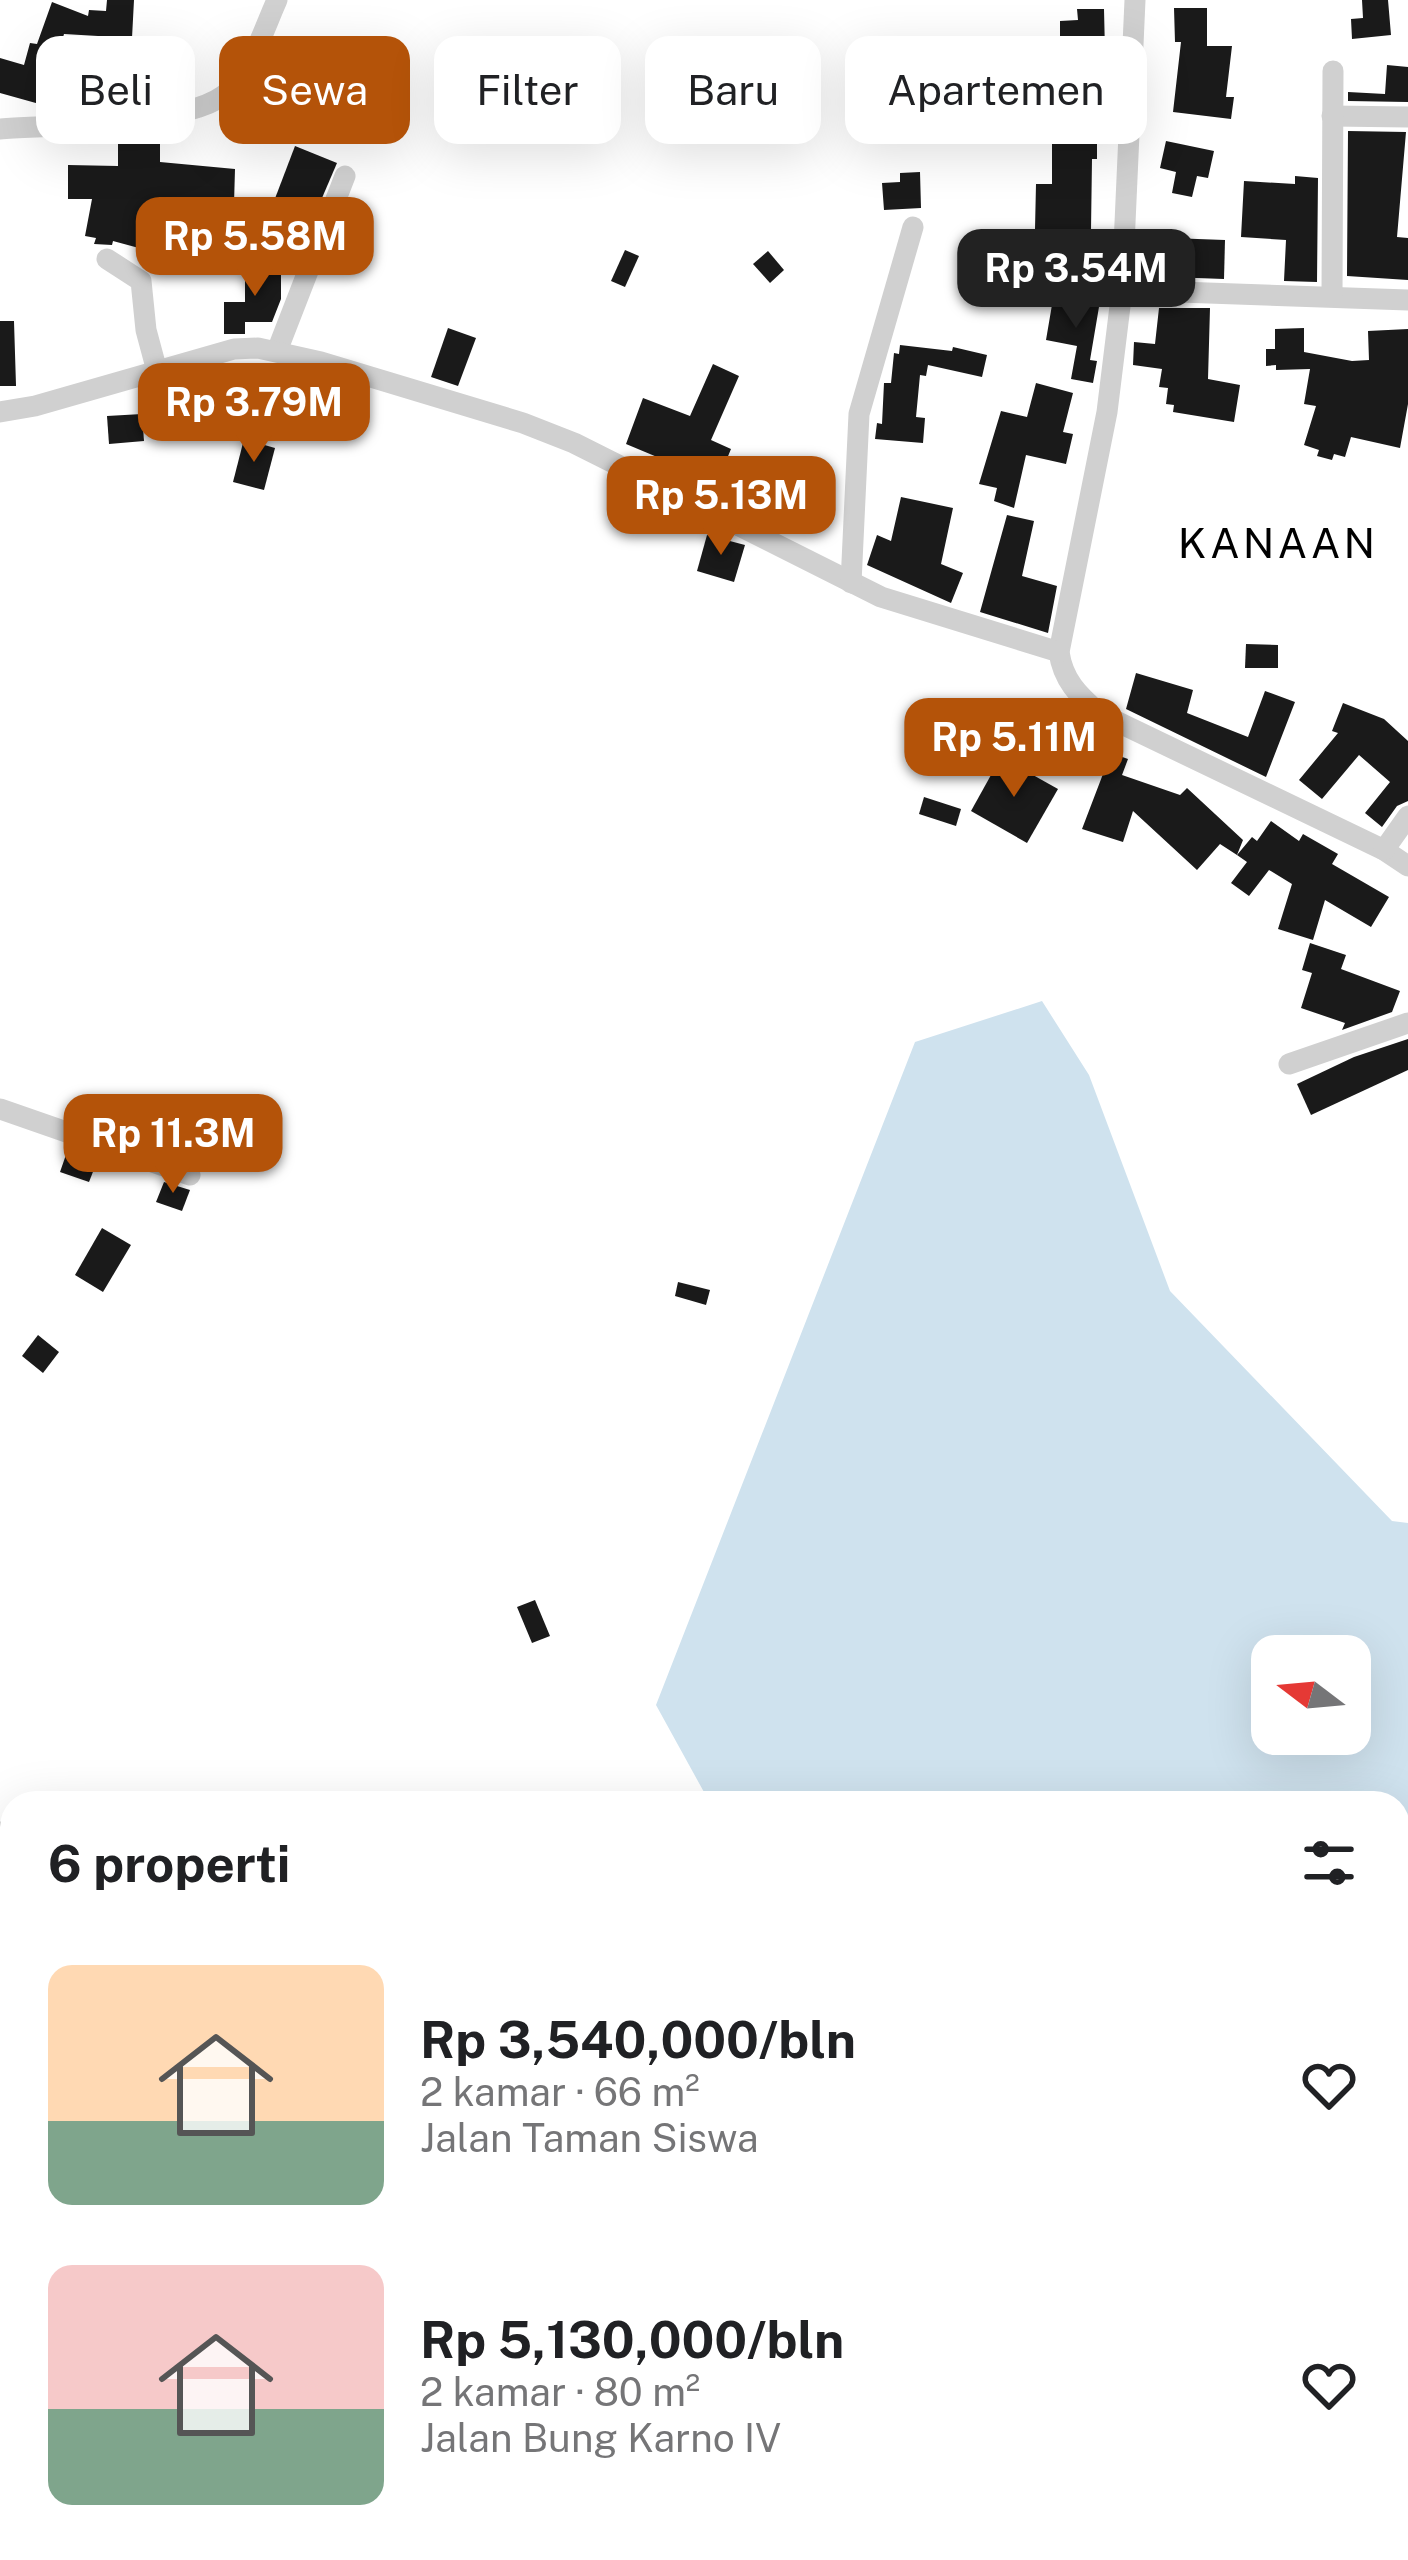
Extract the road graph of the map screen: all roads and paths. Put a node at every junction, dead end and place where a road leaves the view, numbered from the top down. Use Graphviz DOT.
graph roads {
  1 [pos="277,0"];
  2 [pos="1135,0"];
  3 [pos="1333,71"];
  4 [pos="1332,116"];
  5 [pos="1408,116"];
  6 [pos="0,129"];
  7 [pos="345,176"];
  8 [pos="913,227"];
  9 [pos="106,259"];
  10 [pos="1122,290"];
  11 [pos="1332,296"];
  12 [pos="1408,300"];
  13 [pos="278,351"];
  14 [pos="157,371"];
  15 [pos="0,412"];
  16 [pos="850,584"];
  17 [pos="1060,652"];
  18 [pos="1408,816"];
  19 [pos="1384,850"];
  20 [pos="1408,866"];
  21 [pos="1407,1019"];
  22 [pos="1289,1064"];
  23 [pos="0,1109"];
  24 [pos="190,1174"];
  1 -- 6 [label="street"];
  2 -- 10 [label="street"];
  3 -- 4 [label="street"];
  4 -- 5 [label="street"];
  4 -- 11 [label="street"];
  7 -- 13 [label="street"];
  8 -- 16 [label="street"];
  9 -- 14 [label="street"];
  10 -- 11 [label="street"];
  10 -- 17 [label="street"];
  11 -- 12 [label="street"];
  13 -- 14 [label="street"];
  13 -- 16 [label="street"];
  14 -- 15 [label="street"];
  16 -- 17 [label="street"];
  17 -- 19 [label="street"];
  18 -- 19 [label="street"];
  19 -- 20 [label="street"];
  21 -- 22 [label="street"];
  23 -- 24 [label="street"];
}
